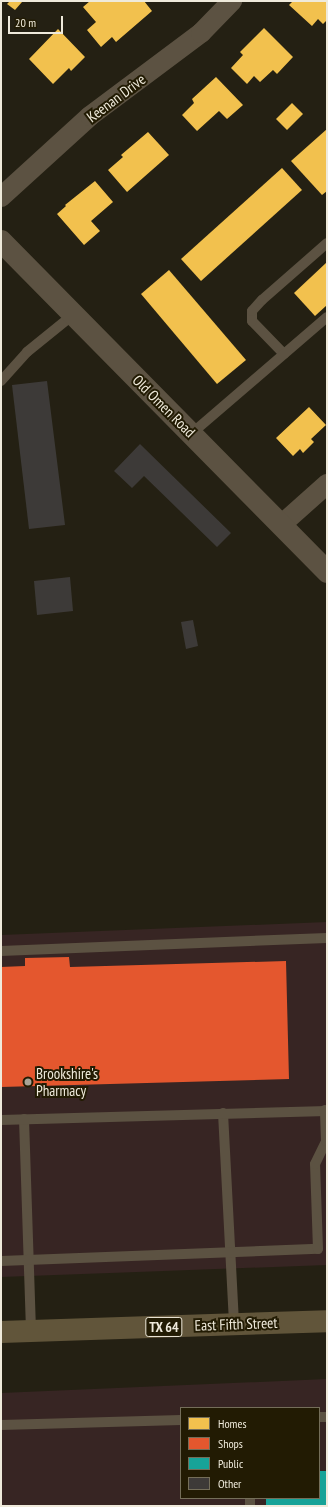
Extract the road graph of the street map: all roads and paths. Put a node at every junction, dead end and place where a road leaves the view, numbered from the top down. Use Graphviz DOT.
graph roads {
  1 [pos="232,1"];
  2 [pos="1,197"];
  3 [pos="1,241"];
  4 [pos="327,243"];
  5 [pos="74,314"];
  6 [pos="327,317"];
  7 [pos="284,354"];
  8 [pos="1,381"];
  9 [pos="191,434"];
  10 [pos="327,484"];
  11 [pos="281,525"];
  12 [pos="327,572"];
  13 [pos="327,938"];
  14 [pos="1,951"];
  15 [pos="326,1110"];
  16 [pos="223,1113"];
  17 [pos="1,1120"];
  18 [pos="24,1120"];
  19 [pos="230,1252"];
  20 [pos="29,1260"];
  21 [pos="1,1261"];
  22 [pos="327,1321"];
  23 [pos="234,1324"];
  24 [pos="31,1331"];
  25 [pos="1,1332"];
  26 [pos="180,1420"];
  27 [pos="1,1425"];
  1 -- 2 [label="street, Keenan Drive"];
  3 -- 5 [label="street, Old Omen Road"];
  4 -- 7 [label="lane"];
  5 -- 8 [label="lane"];
  5 -- 9 [label="street, Old Omen Road"];
  6 -- 7 [label="lane"];
  7 -- 9 [label="lane"];
  9 -- 11 [label="street, Old Omen Road"];
  10 -- 11 [label="street"];
  11 -- 12 [label="street, Old Omen Road"];
  13 -- 14 [label="lane"];
  15 -- 16 [label="lane"];
  15 -- 19 [label="lane"];
  16 -- 18 [label="lane"];
  16 -- 19 [label="lane"];
  17 -- 18 [label="lane"];
  18 -- 20 [label="lane"];
  19 -- 20 [label="lane"];
  19 -- 23 [label="lane"];
  20 -- 21 [label="lane"];
  20 -- 24 [label="lane"];
  22 -- 23 [label="main road, East Fifth Street / TX 64"];
  23 -- 24 [label="main road, East Fifth Street / TX 64"];
  24 -- 25 [label="main road, East Fifth Street / TX 64"];
  26 -- 27 [label="lane"];
}
